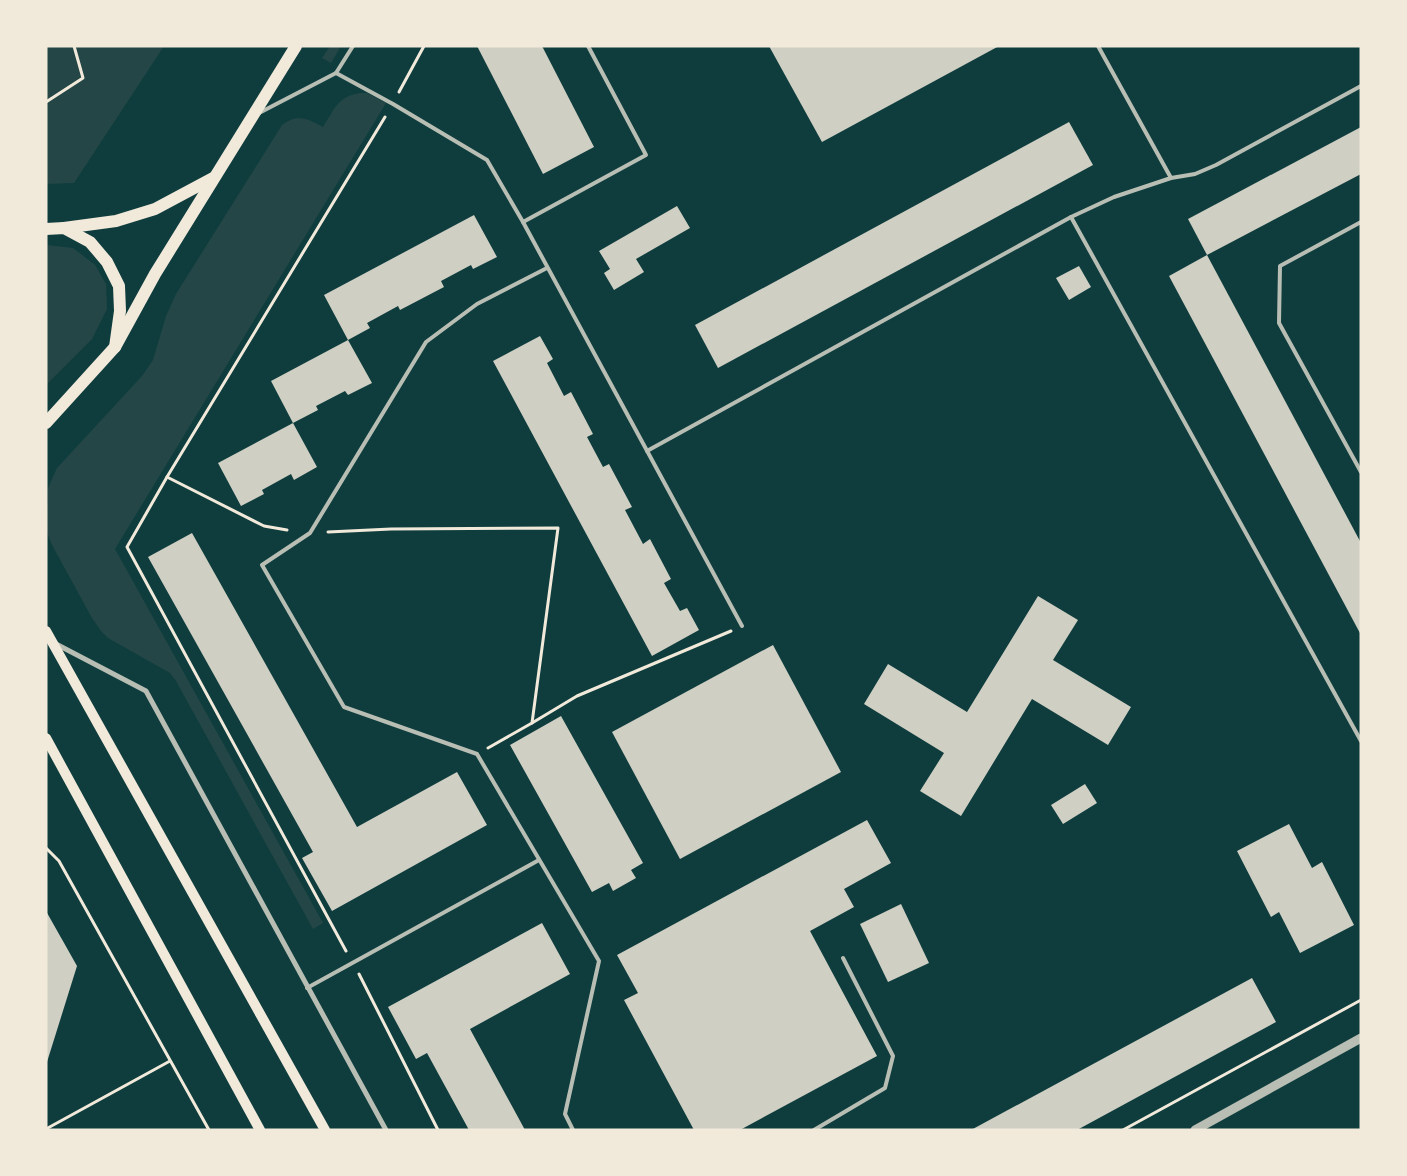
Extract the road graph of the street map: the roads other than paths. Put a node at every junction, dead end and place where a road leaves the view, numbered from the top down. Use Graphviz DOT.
graph roads {
  1 [pos="296,46"];
  2 [pos="352,46"];
  3 [pos="588,46"];
  4 [pos="1098,46"];
  5 [pos="336,73"];
  6 [pos="1361,86"];
  7 [pos="252,116"];
  8 [pos="216,176"];
  9 [pos="1171,178"];
  10 [pos="1071,217"];
  11 [pos="523,222"];
  12 [pos="1361,222"];
  13 [pos="64,228"];
  14 [pos="46,230"];
  15 [pos="547,268"];
  16 [pos="115,347"];
  17 [pos="46,423"];
  18 [pos="647,451"];
  19 [pos="1361,472"];
  20 [pos="742,626"];
  21 [pos="46,631"];
  22 [pos="52,642"];
  23 [pos="46,738"];
  24 [pos="1361,741"];
  25 [pos="539,860"];
  26 [pos="843,958"];
  27 [pos="307,988"];
  28 [pos="1361,1038"];
  29 [pos="260,1130"];
  30 [pos="325,1130"];
  31 [pos="386,1130"];
  32 [pos="573,1130"];
  33 [pos="814,1130"];
  34 [pos="1195,1130"];
  1 -- 7 [label="main road"];
  2 -- 5 [label="lane"];
  3 -- 11 [label="lane"];
  4 -- 9 [label="lane"];
  5 -- 7 [label="lane"];
  5 -- 11 [label="lane"];
  6 -- 9 [label="lane"];
  7 -- 8 [label="main road"];
  8 -- 13 [label="main road"];
  8 -- 16 [label="main road"];
  9 -- 10 [label="lane"];
  10 -- 18 [label="lane"];
  10 -- 24 [label="lane"];
  11 -- 15 [label="lane"];
  12 -- 19 [label="lane"];
  13 -- 14 [label="main road"];
  13 -- 16 [label="main road"];
  15 -- 18 [label="lane"];
  15 -- 25 [label="lane"];
  16 -- 17 [label="main road"];
  18 -- 20 [label="lane"];
  21 -- 22 [label="main road"];
  22 -- 27 [label="street"];
  22 -- 30 [label="main road"];
  23 -- 29 [label="main road"];
  25 -- 27 [label="lane"];
  25 -- 32 [label="lane"];
  26 -- 33 [label="lane"];
  27 -- 31 [label="street"];
  28 -- 34 [label="street"];
}
